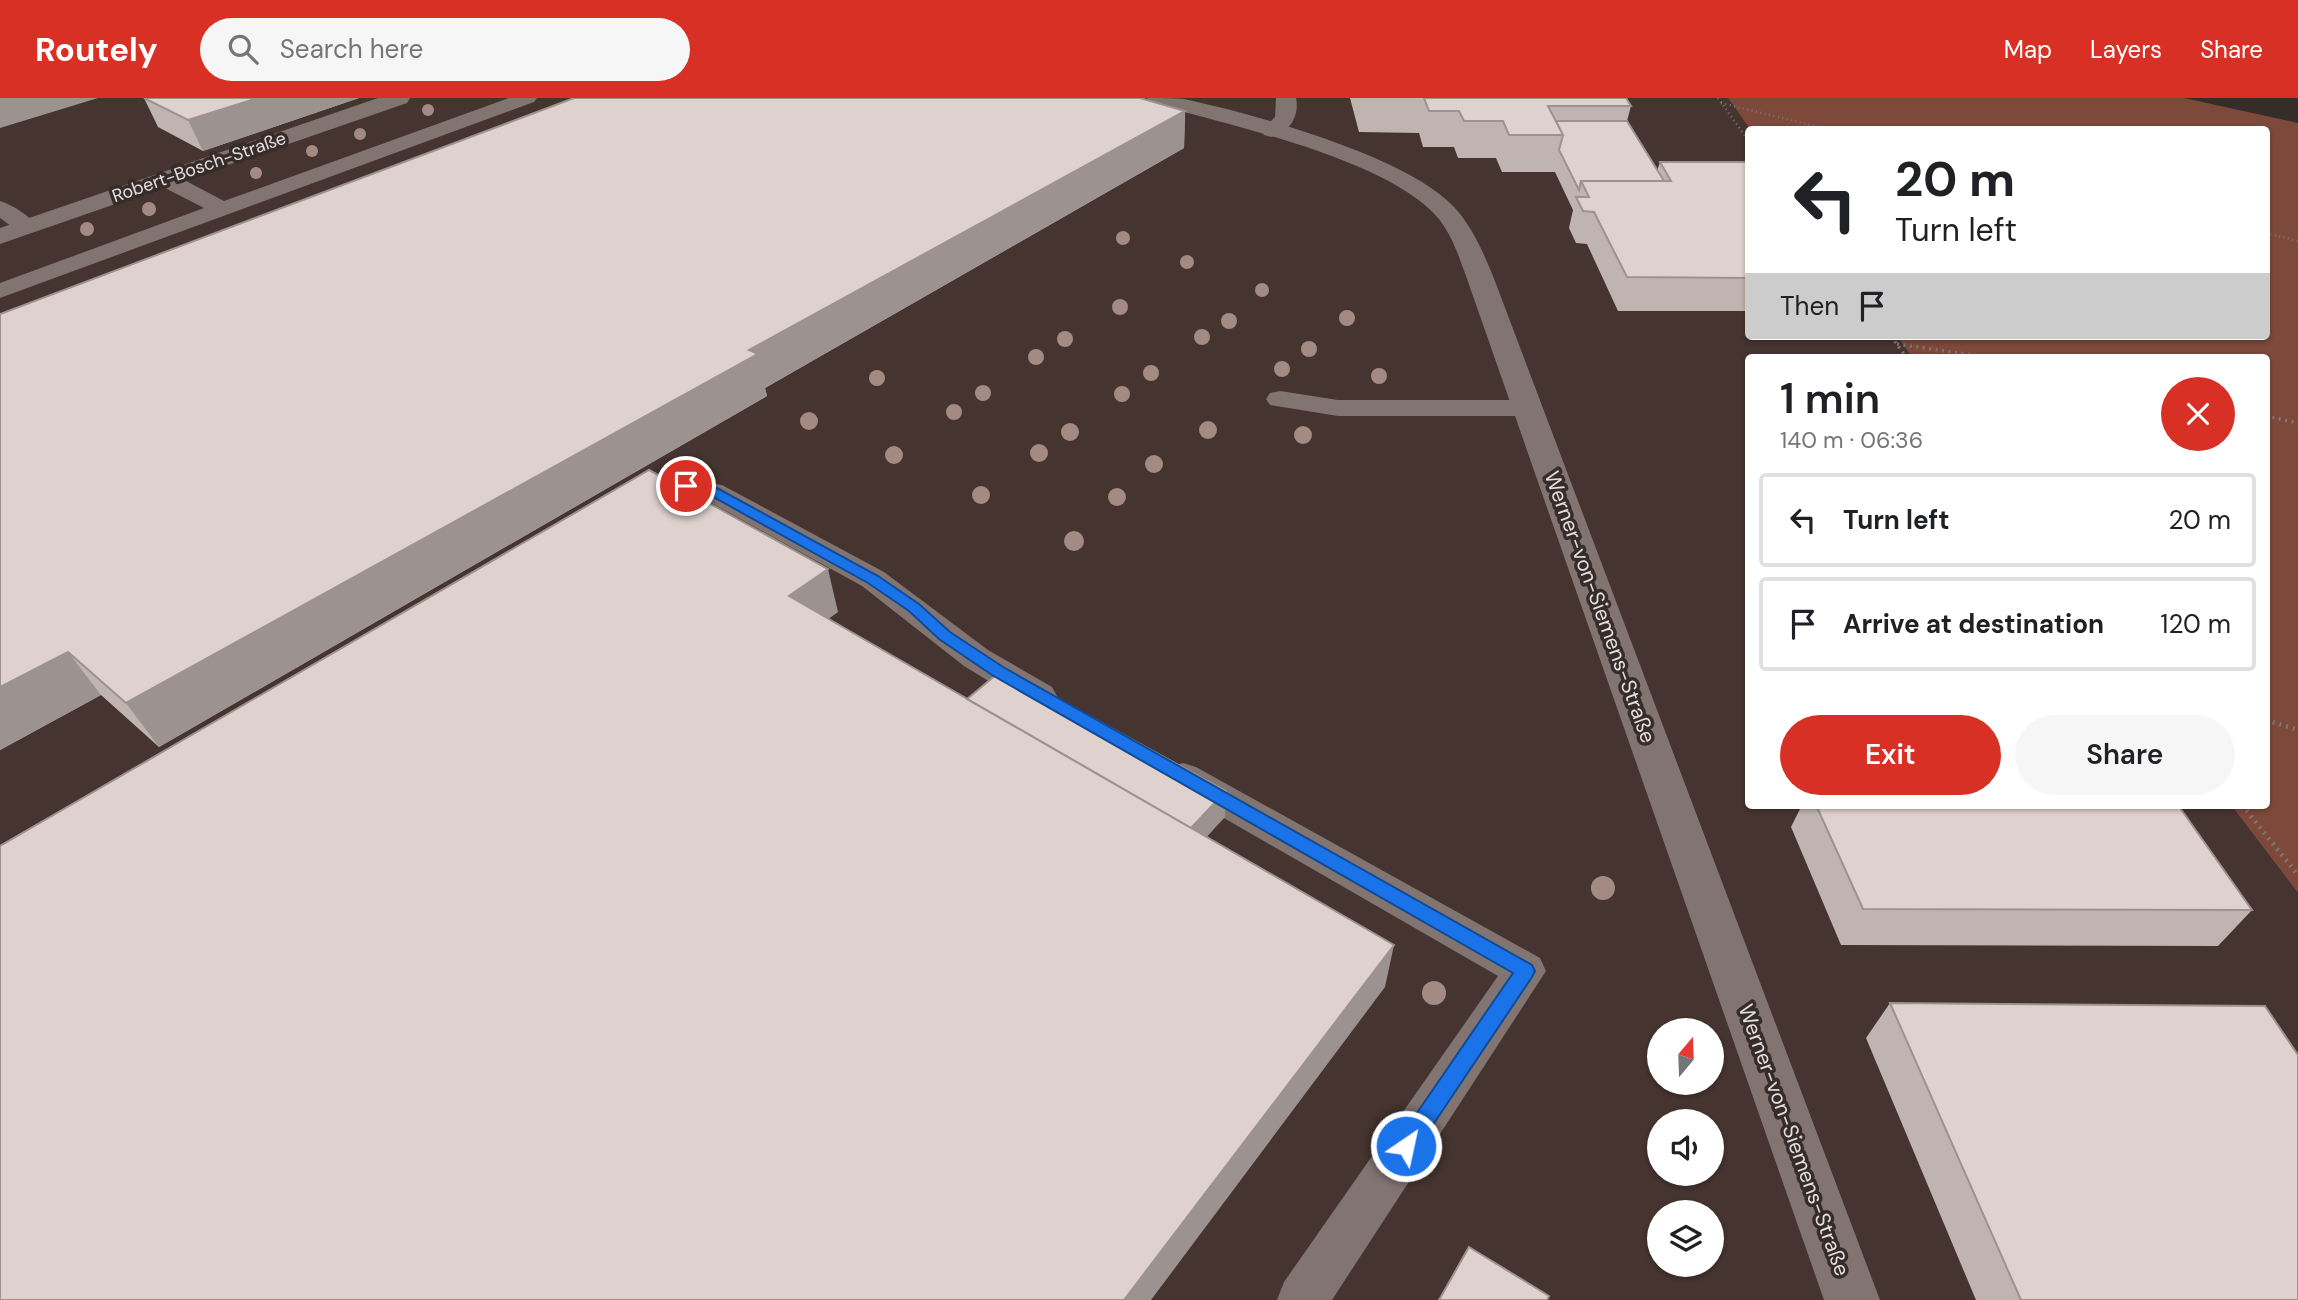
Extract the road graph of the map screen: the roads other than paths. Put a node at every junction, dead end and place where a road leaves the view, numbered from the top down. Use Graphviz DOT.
graph roads {
  1 [pos="399,98"];
  2 [pos="527,98"];
  3 [pos="1158,98"];
  4 [pos="1286,98"];
  5 [pos="1271,131"];
  6 [pos="165,179"];
  7 [pos="0,208"];
  8 [pos="223,209"];
  9 [pos="27,227"];
  10 [pos="0,236"];
  11 [pos="0,291"];
  12 [pos="1280,399"];
  13 [pos="1527,408"];
  14 [pos="603,508"];
  15 [pos="1067,711"];
  16 [pos="1152,759"];
  17 [pos="1302,1300"];
  18 [pos="1852,1300"];
  1 -- 6 [label="street, Robert-Bosch-Straße"];
  2 -- 8 [label="lane"];
  3 -- 5 [label="street, Werner-von-Siemens-Straße"];
  4 -- 5 [label="lane"];
  5 -- 13 [label="street, Werner-von-Siemens-Straße"];
  6 -- 8 [label="lane"];
  6 -- 9 [label="street, Robert-Bosch-Straße"];
  7 -- 9 [label="lane"];
  8 -- 11 [label="lane"];
  9 -- 10 [label="street, Robert-Bosch-Straße"];
  12 -- 13 [label="lane"];
  13 -- 18 [label="street, Werner-von-Siemens-Straße"];
  14 -- 15 [label="lane"];
  16 -- 17 [label="lane"];
}
